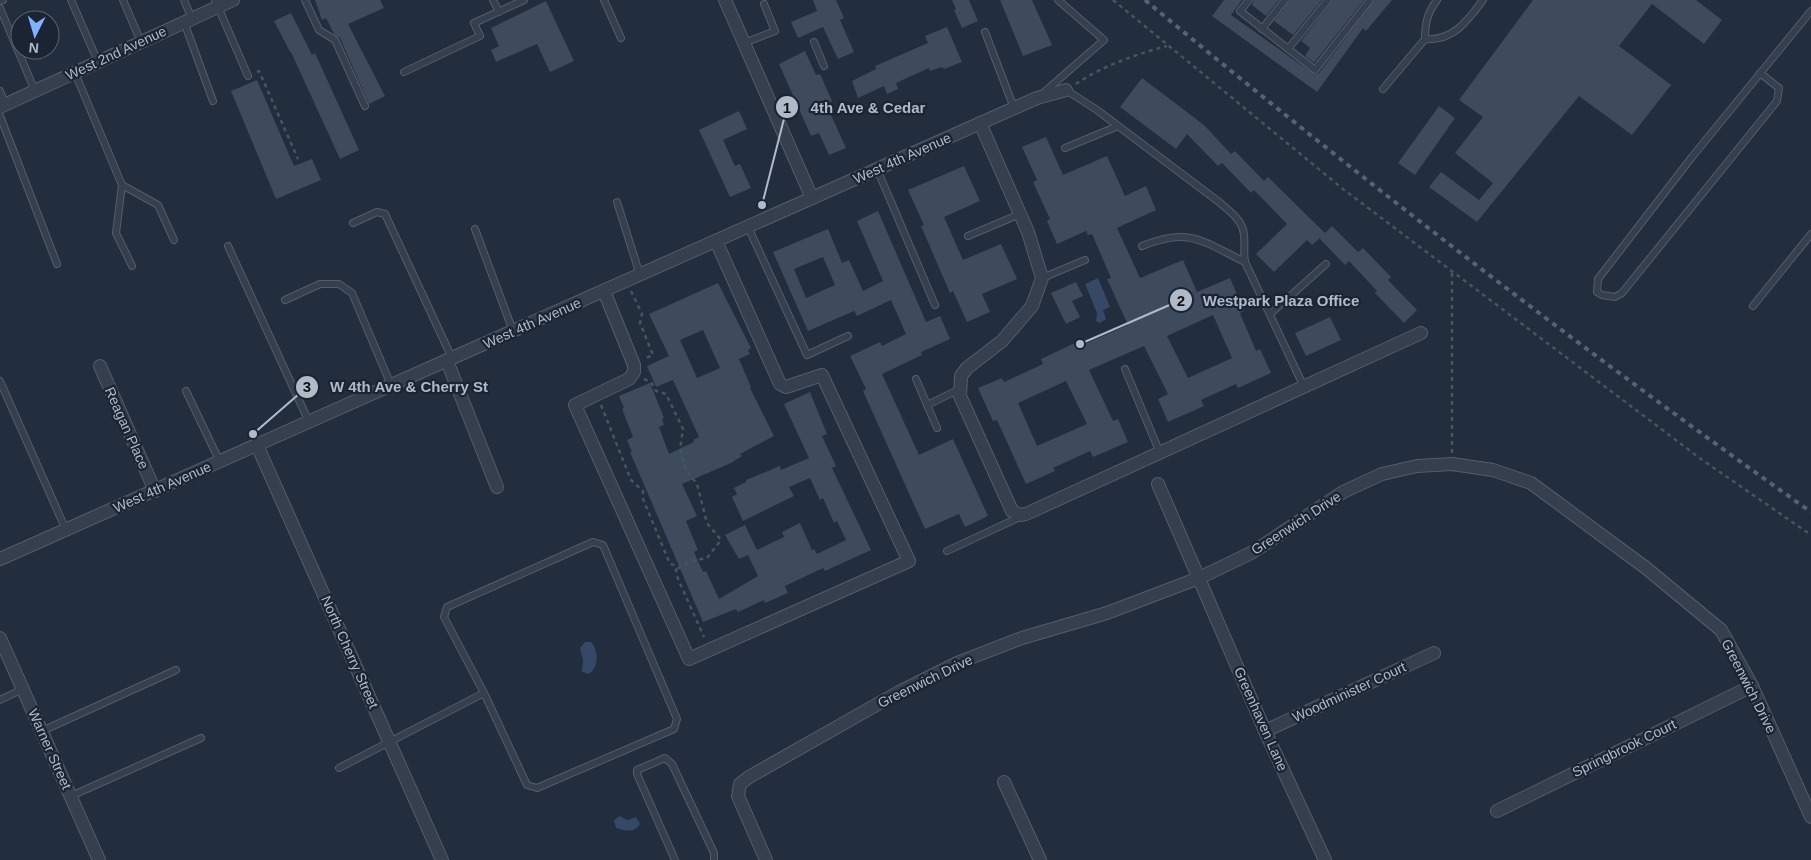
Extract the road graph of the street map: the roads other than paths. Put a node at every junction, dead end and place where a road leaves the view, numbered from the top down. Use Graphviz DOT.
graph roads {
  1 [pos="71,0"];
  2 [pos="123,0"];
  3 [pos="184,0"];
  4 [pos="233,0"];
  5 [pos="305,0"];
  6 [pos="493,0"];
  7 [pos="524,0"];
  8 [pos="604,0"];
  9 [pos="725,0"];
  10 [pos="1058,0"];
  11 [pos="1248,0"];
  12 [pos="1285,0"];
  13 [pos="1328,0"];
  14 [pos="1370,0"];
  15 [pos="1436,0"];
  16 [pos="1483,0"];
  17 [pos="217,3"];
  18 [pos="764,4"];
  19 [pos="0,8"];
  20 [pos="1811,10"];
  21 [pos="499,12"];
  22 [pos="188,21"];
  23 [pos="1262,29"];
  24 [pos="985,32"];
  25 [pos="621,38"];
  26 [pos="1425,39"];
  27 [pos="141,42"];
  28 [pos="814,42"];
  29 [pos="744,44"];
  30 [pos="1288,49"];
  31 [pos="98,62"];
  32 [pos="824,66"];
  33 [pos="75,72"];
  34 [pos="404,72"];
  35 [pos="1760,73"];
  36 [pos="248,76"];
  37 [pos="1382,89"];
  38 [pos="35,90"];
  39 [pos="1066,90"];
  40 [pos="0,92"];
  41 [pos="1037,98"];
  42 [pos="213,101"];
  43 [pos="365,106"];
  44 [pos="1014,108"];
  45 [pos="2,109"];
  46 [pos="980,123"];
  47 [pos="1118,126"];
  48 [pos="1065,148"];
  49 [pos="877,169"];
  50 [pos="122,185"];
  51 [pos="812,198"];
  52 [pos="617,202"];
  53 [pos="1020,214"];
  54 [pos="353,223"];
  55 [pos="748,227"];
  56 [pos="476,230"];
  57 [pos="1811,234"];
  58 [pos="968,236"];
  59 [pos="174,240"];
  60 [pos="716,241"];
  61 [pos="228,246"];
  62 [pos="1142,246"];
  63 [pos="1085,260"];
  64 [pos="1245,262"];
  65 [pos="57,264"];
  66 [pos="1326,264"];
  67 [pos="132,266"];
  68 [pos="640,275"];
  69 [pos="1042,278"];
  70 [pos="604,291"];
  71 [pos="285,300"];
  72 [pos="935,305"];
  73 [pos="1753,306"];
  74 [pos="1270,314"];
  75 [pos="513,331"];
  76 [pos="1421,333"];
  77 [pos="848,336"];
  78 [pos="449,360"];
  79 [pos="100,366"];
  80 [pos="1125,369"];
  81 [pos="916,379"];
  82 [pos="0,381"];
  83 [pos="391,385"];
  84 [pos="1304,387"];
  85 [pos="960,389"];
  86 [pos="186,391"];
  87 [pos="927,405"];
  88 [pos="309,422"];
  89 [pos="936,428"];
  90 [pos="257,445"];
  91 [pos="1160,453"];
  92 [pos="220,462"];
  93 [pos="1158,484"];
  94 [pos="497,487"];
  95 [pos="155,490"];
  96 [pos="1026,514"];
  97 [pos="66,530"];
  98 [pos="948,551"];
  99 [pos="0,560"];
  100 [pos="1199,578"];
  101 [pos="0,638"];
  102 [pos="1434,654"];
  103 [pos="176,670"];
  104 [pos="1752,686"];
  105 [pos="23,689"];
  106 [pos="484,693"];
  107 [pos="0,700"];
  108 [pos="42,731"];
  109 [pos="1265,731"];
  110 [pos="201,738"];
  111 [pos="390,741"];
  112 [pos="339,768"];
  113 [pos="1004,782"];
  114 [pos="70,796"];
  115 [pos="1497,811"];
  116 [pos="1810,812"];
  117 [pos="99,860"];
  118 [pos="442,860"];
  119 [pos="675,860"];
  120 [pos="714,860"];
  121 [pos="766,860"];
  122 [pos="1040,860"];
  123 [pos="1325,860"];
  1 -- 31 [label="lane"];
  2 -- 27 [label="lane"];
  3 -- 22 [label="lane"];
  4 -- 17 [label="street, West 2nd Avenue"];
  5 -- 43 [label="lane"];
  6 -- 21 [label="lane"];
  7 -- 21 [label="lane"];
  8 -- 25 [label="lane"];
  9 -- 29 [label="street"];
  10 -- 41 [label="lane"];
  11 -- 23 [label="lane"];
  12 -- 23 [label="lane"];
  13 -- 30 [label="lane"];
  14 -- 30 [label="lane"];
  15 -- 26 [label="lane"];
  16 -- 26 [label="lane"];
  17 -- 22 [label="street, West 2nd Avenue"];
  17 -- 36 [label="lane"];
  18 -- 29 [label="lane"];
  19 -- 38 [label="lane"];
  20 -- 35 [label="lane"];
  21 -- 34 [label="lane"];
  22 -- 27 [label="street, West 2nd Avenue"];
  22 -- 42 [label="lane"];
  23 -- 30 [label="lane"];
  24 -- 44 [label="lane"];
  26 -- 37 [label="lane"];
  27 -- 31 [label="street, West 2nd Avenue"];
  28 -- 32 [label="lane"];
  29 -- 51 [label="street"];
  31 -- 33 [label="street, West 2nd Avenue"];
  33 -- 38 [label="street, West 2nd Avenue"];
  33 -- 50 [label="lane"];
  35 -- 35 [label="lane"];
  38 -- 45 [label="street, West 2nd Avenue"];
  39 -- 41 [label="street, West 4th Avenue"];
  39 -- 47 [label="lane"];
  40 -- 45 [label="lane"];
  41 -- 44 [label="street, West 4th Avenue"];
  44 -- 46 [label="street, West 4th Avenue"];
  45 -- 65 [label="lane"];
  46 -- 49 [label="street, West 4th Avenue"];
  46 -- 53 [label="street"];
  47 -- 48 [label="lane"];
  47 -- 64 [label="lane"];
  49 -- 51 [label="street, West 4th Avenue"];
  49 -- 72 [label="lane"];
  50 -- 59 [label="lane"];
  50 -- 67 [label="lane"];
  51 -- 55 [label="street, West 4th Avenue"];
  52 -- 68 [label="lane"];
  53 -- 58 [label="lane"];
  53 -- 69 [label="street"];
  54 -- 78 [label="lane"];
  55 -- 60 [label="street, West 4th Avenue"];
  55 -- 77 [label="lane"];
  56 -- 75 [label="lane"];
  57 -- 73 [label="lane"];
  60 -- 68 [label="street, West 4th Avenue"];
  60 -- 70 [label="street"];
  61 -- 88 [label="lane"];
  62 -- 64 [label="lane"];
  63 -- 69 [label="lane"];
  64 -- 74 [label="lane"];
  66 -- 74 [label="lane"];
  68 -- 70 [label="street, West 4th Avenue"];
  69 -- 85 [label="street"];
  70 -- 75 [label="street, West 4th Avenue"];
  71 -- 83 [label="lane"];
  74 -- 84 [label="lane"];
  75 -- 78 [label="street, West 4th Avenue"];
  76 -- 84 [label="street"];
  78 -- 83 [label="street, West 4th Avenue"];
  78 -- 94 [label="street"];
  79 -- 95 [label="street, Reagan Place"];
  80 -- 91 [label="lane"];
  81 -- 87 [label="lane"];
  82 -- 97 [label="lane"];
  83 -- 88 [label="street, West 4th Avenue"];
  84 -- 91 [label="street"];
  85 -- 87 [label="lane"];
  85 -- 96 [label="street"];
  86 -- 92 [label="lane"];
  87 -- 89 [label="lane"];
  88 -- 90 [label="street, West 4th Avenue"];
  90 -- 92 [label="street, West 4th Avenue"];
  90 -- 111 [label="street, North Cherry Street"];
  91 -- 96 [label="street"];
  92 -- 95 [label="street, West 4th Avenue"];
  93 -- 100 [label="street, Greenhaven Lane"];
  95 -- 97 [label="street, West 4th Avenue"];
  96 -- 98 [label="lane"];
  97 -- 99 [label="street, West 4th Avenue"];
  100 -- 104 [label="street, Greenwich Drive"];
  100 -- 109 [label="street, Greenhaven Lane"];
  100 -- 121 [label="street, Greenwich Drive"];
  101 -- 105 [label="street, Warner Street"];
  102 -- 109 [label="street, Woodminister Court"];
  103 -- 108 [label="lane"];
  104 -- 115 [label="street, Springbrook Court"];
  104 -- 116 [label="street, Greenwich Drive"];
  105 -- 107 [label="lane"];
  105 -- 108 [label="street, Warner Street"];
  106 -- 106 [label="lane"];
  106 -- 111 [label="lane"];
  108 -- 114 [label="street, Warner Street"];
  109 -- 123 [label="street, Greenhaven Lane"];
  110 -- 114 [label="lane"];
  111 -- 112 [label="lane"];
  111 -- 118 [label="street, North Cherry Street"];
  113 -- 122 [label="street"];
  114 -- 117 [label="street, Warner Street"];
  119 -- 120 [label="lane"];
}
